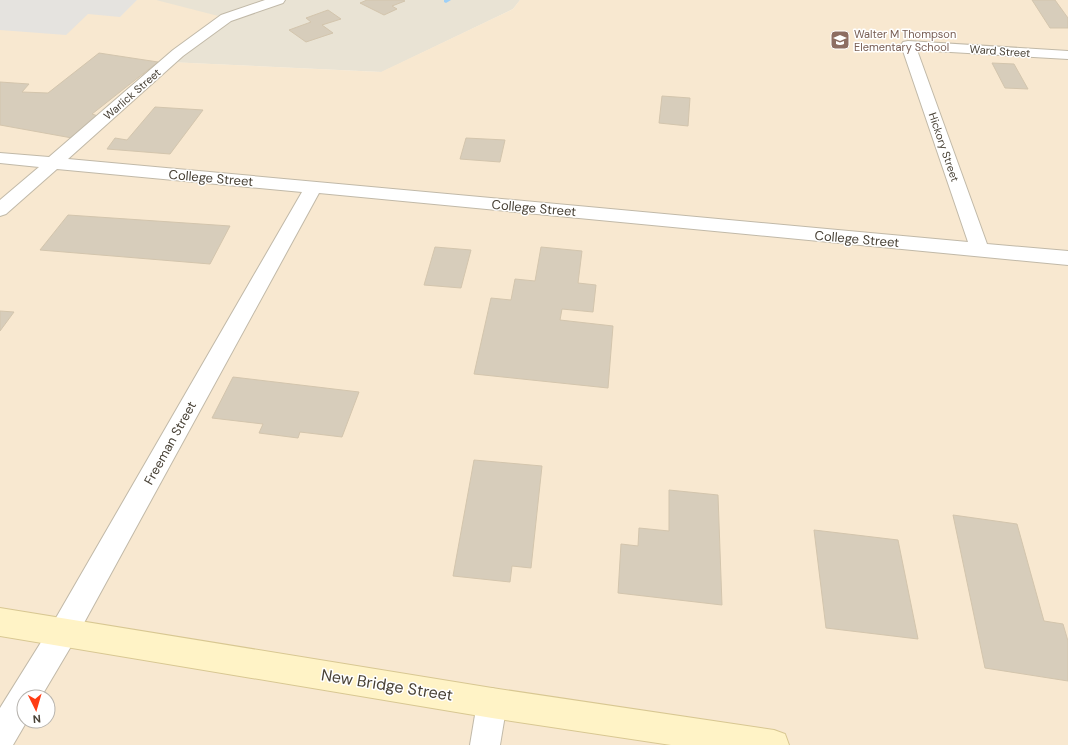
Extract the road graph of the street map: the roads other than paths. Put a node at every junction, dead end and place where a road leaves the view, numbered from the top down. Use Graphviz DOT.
graph roads {
  1 [pos="278,0"];
  2 [pos="908,45"];
  3 [pos="1068,55"];
  4 [pos="0,158"];
  5 [pos="54,163"];
  6 [pos="314,187"];
  7 [pos="0,210"];
  8 [pos="980,250"];
  9 [pos="1068,258"];
  10 [pos="0,622"];
  11 [pos="63,633"];
  12 [pos="29,689"];
  13 [pos="492,703"];
  14 [pos="16,711"];
  15 [pos="0,738"];
  16 [pos="485,745"];
  17 [pos="774,745"];
  1 -- 5 [label="street, Warlick Street"];
  2 -- 3 [label="street, Ward Street"];
  2 -- 8 [label="street, Hickory Street"];
  4 -- 5 [label="street, College Street"];
  5 -- 6 [label="street, College Street"];
  5 -- 7 [label="street, Warlick Street"];
  6 -- 8 [label="street, College Street"];
  6 -- 11 [label="street, Freeman Street"];
  8 -- 9 [label="street, College Street"];
  10 -- 11 [label="main road, New Bridge Street"];
  11 -- 12 [label="street, Freeman Street"];
  11 -- 13 [label="main road, New Bridge Street"];
  13 -- 16 [label="street"];
  13 -- 17 [label="main road, New Bridge Street"];
  14 -- 15 [label="street, Freeman Street"];
}
